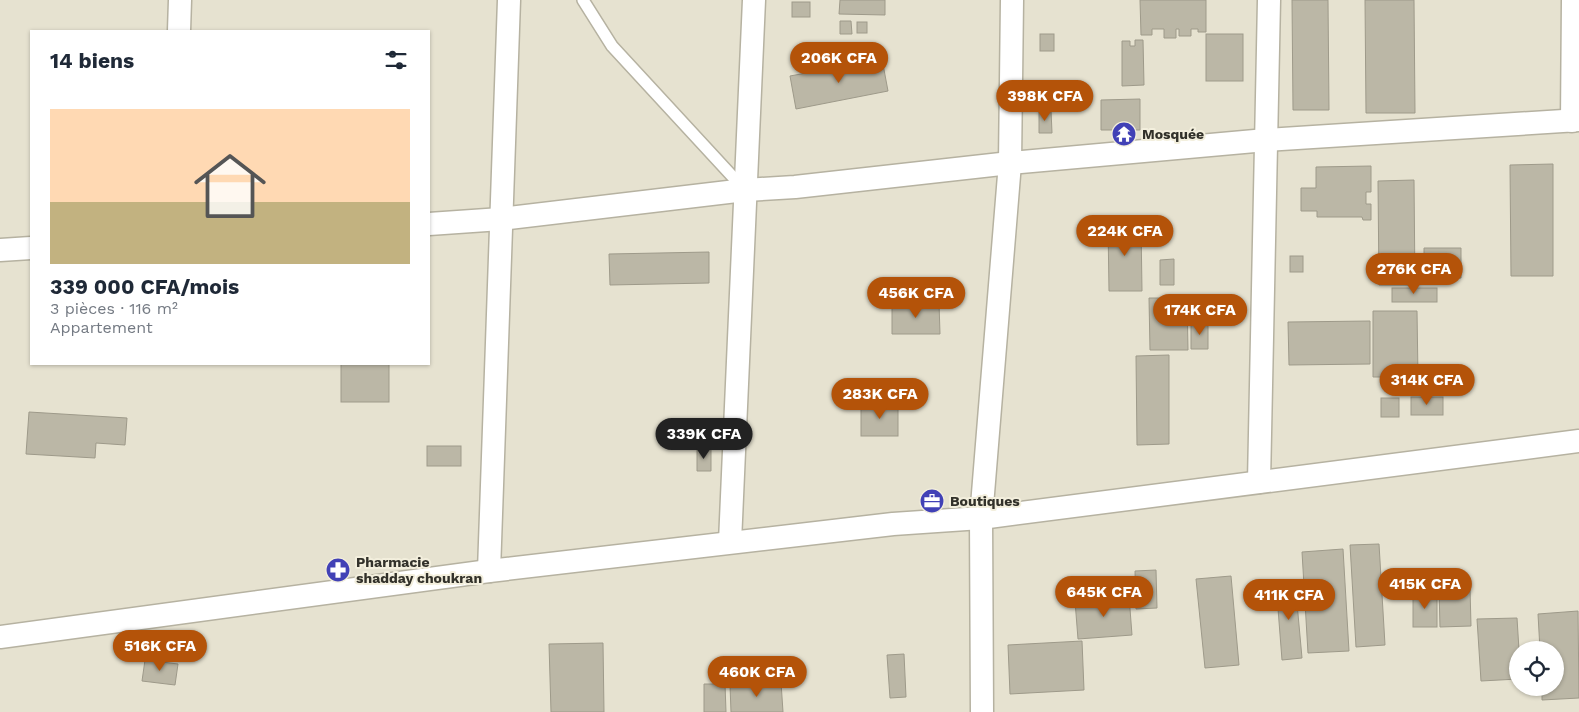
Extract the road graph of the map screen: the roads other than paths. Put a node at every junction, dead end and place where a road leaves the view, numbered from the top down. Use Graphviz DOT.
graph roads {
  1 [pos="180,0"];
  2 [pos="509,0"];
  3 [pos="583,0"];
  4 [pos="754,0"];
  5 [pos="1012,0"];
  6 [pos="1269,0"];
  7 [pos="1573,0"];
  8 [pos="179,30"];
  9 [pos="1575,120"];
  10 [pos="1266,140"];
  11 [pos="1010,163"];
  12 [pos="745,190"];
  13 [pos="501,219"];
  14 [pos="430,224"];
  15 [pos="30,248"];
  16 [pos="0,250"];
  17 [pos="1579,441"];
  18 [pos="1259,482"];
  19 [pos="982,518"];
  20 [pos="730,542"];
  21 [pos="489,571"];
  22 [pos="0,637"];
  23 [pos="982,712"];
  1 -- 8 [label="street"];
  2 -- 13 [label="street"];
  3 -- 12 [label="lane"];
  4 -- 12 [label="street"];
  5 -- 11 [label="street"];
  6 -- 10 [label="street"];
  7 -- 9 [label="street"];
  9 -- 10 [label="street"];
  10 -- 11 [label="street"];
  10 -- 18 [label="street"];
  11 -- 12 [label="street"];
  11 -- 19 [label="street"];
  12 -- 13 [label="street"];
  12 -- 20 [label="street"];
  13 -- 14 [label="street"];
  13 -- 21 [label="street"];
  15 -- 16 [label="street"];
  17 -- 18 [label="street"];
  18 -- 19 [label="street"];
  19 -- 20 [label="street"];
  19 -- 23 [label="street"];
  20 -- 21 [label="street"];
  21 -- 22 [label="street"];
}
